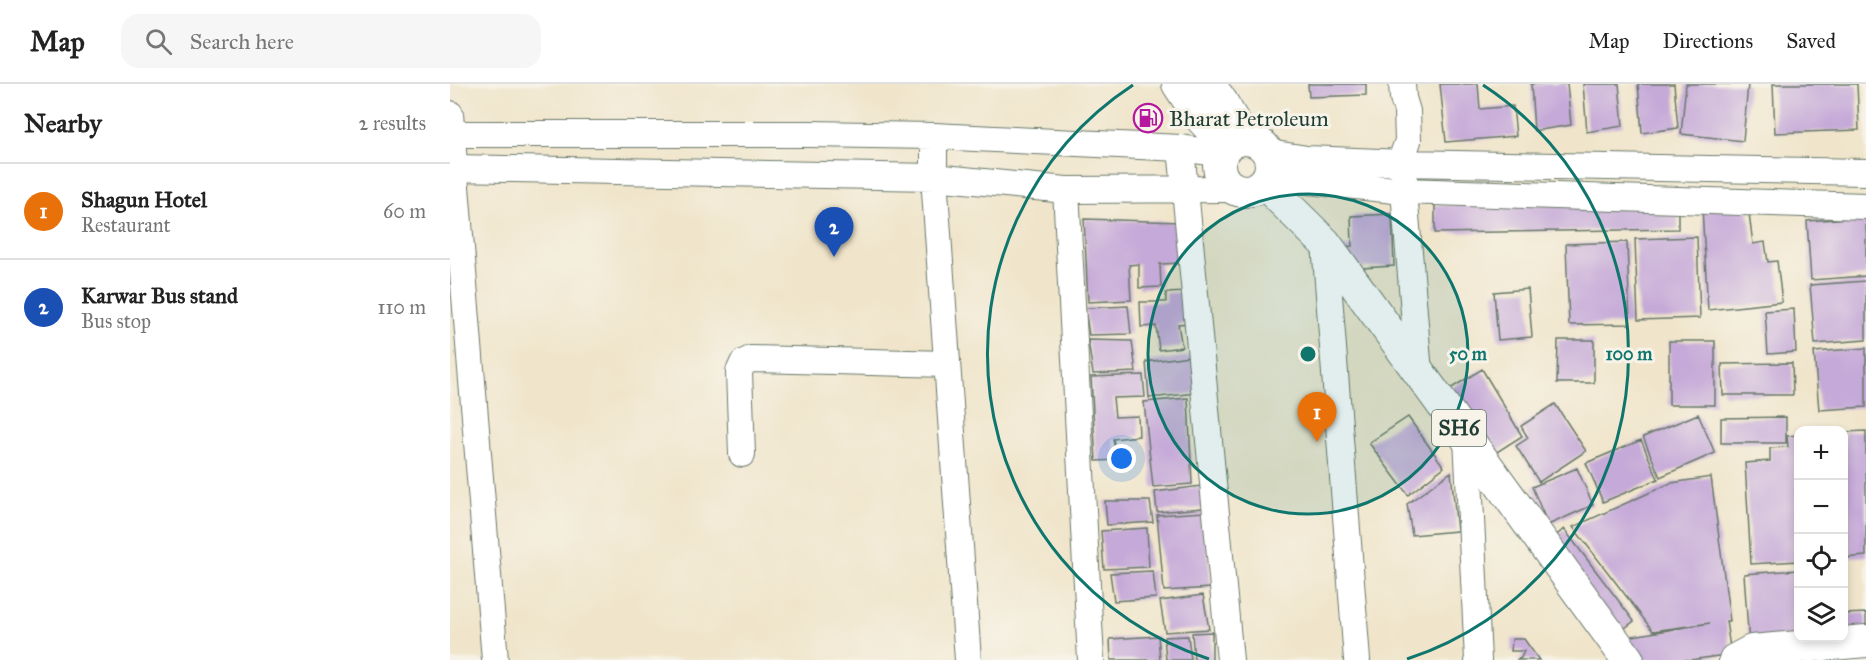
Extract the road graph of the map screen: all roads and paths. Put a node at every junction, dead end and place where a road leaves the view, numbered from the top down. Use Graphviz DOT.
graph roads {
  1 [pos="1178,84"];
  2 [pos="1209,84"];
  3 [pos="1402,91"];
  4 [pos="451,127"];
  5 [pos="809,134"];
  6 [pos="934,136"];
  7 [pos="1181,148"];
  8 [pos="1404,158"];
  9 [pos="456,168"];
  10 [pos="1251,168"];
  11 [pos="1866,172"];
  12 [pos="809,175"];
  13 [pos="934,177"];
  14 [pos="1066,190"];
  15 [pos="1186,190"];
  16 [pos="1404,191"];
  17 [pos="1866,206"];
  18 [pos="1325,243"];
  19 [pos="947,364"];
  20 [pos="1419,373"];
  21 [pos="1467,438"];
  22 [pos="742,454"];
  23 [pos="1866,641"];
  24 [pos="495,660"];
  25 [pos="968,660"];
  26 [pos="1091,660"];
  27 [pos="1230,660"];
  28 [pos="1357,660"];
  29 [pos="1478,660"];
  30 [pos="1628,660"];
  31 [pos="1735,660"];
  1 -- 10 [label="main road"];
  2 -- 10 [label="main road"];
  3 -- 8 [label="street"];
  4 -- 5 [label="street"];
  4 -- 9 [label="street"];
  5 -- 6 [label="street"];
  5 -- 12 [label="street"];
  6 -- 7 [label="street"];
  6 -- 13 [label="street"];
  7 -- 10 [label="street"];
  7 -- 15 [label="street"];
  8 -- 10 [label="street"];
  8 -- 11 [label="street"];
  8 -- 16 [label="street"];
  9 -- 12 [label="street"];
  9 -- 24 [label="street"];
  10 -- 15 [label="street"];
  10 -- 16 [label="street"];
  10 -- 18 [label="main road, SH6"];
  12 -- 13 [label="street"];
  13 -- 14 [label="street"];
  13 -- 19 [label="street"];
  14 -- 15 [label="street"];
  14 -- 26 [label="street"];
  15 -- 27 [label="street"];
  16 -- 17 [label="street"];
  16 -- 20 [label="street"];
  18 -- 20 [label="main road, SH6"];
  18 -- 28 [label="street"];
  19 -- 22 [label="street"];
  19 -- 25 [label="street"];
  20 -- 21 [label="main road, SH6"];
  21 -- 29 [label="street"];
  21 -- 30 [label="main road, SH6"];
  23 -- 31 [label="main road"];
}
